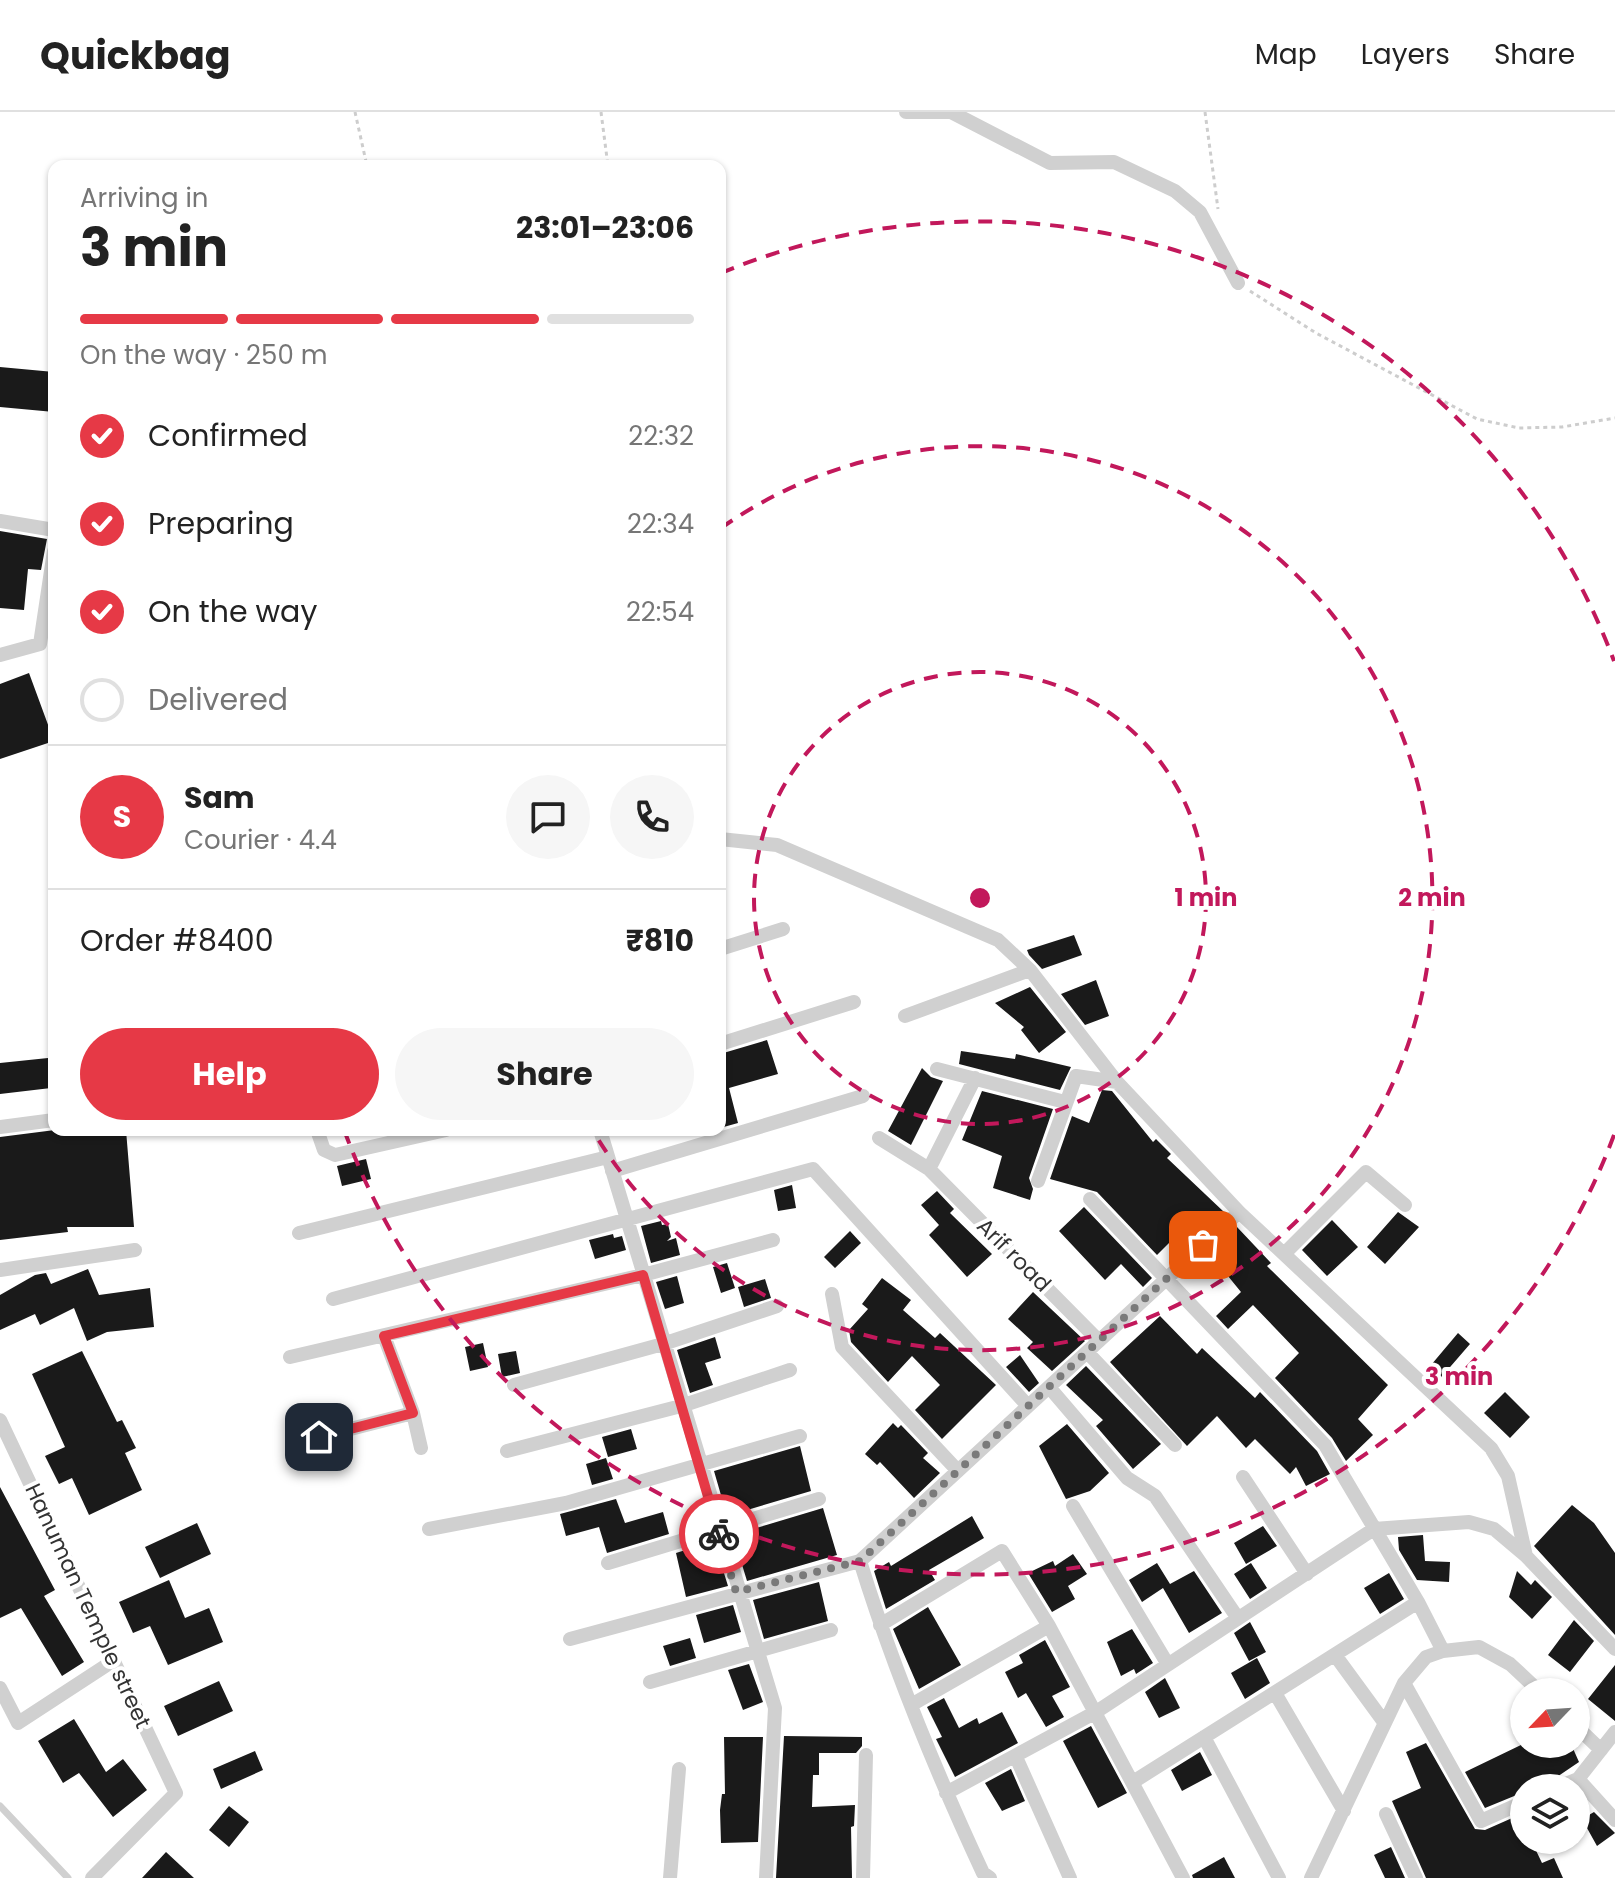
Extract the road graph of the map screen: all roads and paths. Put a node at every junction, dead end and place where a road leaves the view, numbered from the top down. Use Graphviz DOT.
graph roads {
  1 [pos="355,112"];
  2 [pos="601,112"];
  3 [pos="906,112"];
  4 [pos="1205,112"];
  5 [pos="366,160"];
  6 [pos="607,160"];
  7 [pos="1219,214"];
  8 [pos="1238,283"];
  9 [pos="1615,418"];
  10 [pos="0,521"];
  11 [pos="48,529"];
  12 [pos="47,643"];
  13 [pos="0,655"];
  14 [pos="726,840"];
  15 [pos="783,929"];
  16 [pos="726,947"];
  17 [pos="1030,970"];
  18 [pos="854,1002"];
  19 [pos="905,1016"];
  20 [pos="726,1042"];
  21 [pos="937,1069"];
  22 [pos="975,1078"];
  23 [pos="1117,1082"];
  24 [pos="863,1096"];
  25 [pos="1065,1102"];
  26 [pos="48,1121"];
  27 [pos="0,1127"];
  28 [pos="726,1133"];
  29 [pos="319,1136"];
  30 [pos="419,1136"];
  31 [pos="602,1136"];
  32 [pos="714,1136"];
  33 [pos="879,1138"];
  34 [pos="610,1164"];
  35 [pos="929,1169"];
  36 [pos="1038,1181"];
  37 [pos="1090,1199"];
  38 [pos="1405,1205"];
  39 [pos="1239,1212"];
  40 [pos="626,1218"];
  41 [pos="299,1233"];
  42 [pos="773,1240"];
  43 [pos="135,1250"];
  44 [pos="1285,1253"];
  45 [pos="0,1270"];
  46 [pos="643,1275"];
  47 [pos="1167,1278"];
  48 [pos="832,1294"];
  49 [pos="333,1299"];
  50 [pos="777,1306"];
  51 [pos="384,1336"];
  52 [pos="1099,1341"];
  53 [pos="663,1344"];
  54 [pos="1087,1352"];
  55 [pos="290,1357"];
  56 [pos="790,1370"];
  57 [pos="514,1385"];
  58 [pos="1049,1387"];
  59 [pos="681,1406"];
  60 [pos="1028,1406"];
  61 [pos="413,1413"];
  62 [pos="0,1420"];
  63 [pos="800,1436"];
  64 [pos="319,1437"];
  65 [pos="1175,1445"];
  66 [pos="421,1448"];
  67 [pos="507,1451"];
  68 [pos="699,1465"];
  69 [pos="958,1471"];
  70 [pos="1243,1477"];
  71 [pos="819,1499"];
  72 [pos="1073,1506"];
  73 [pos="717,1528"];
  74 [pos="429,1529"];
  75 [pos="1374,1529"];
  76 [pos="1526,1556"];
  77 [pos="608,1563"];
  78 [pos="849,1564"];
  79 [pos="1307,1574"];
  80 [pos="736,1592"];
  81 [pos="1418,1602"];
  82 [pos="1237,1617"];
  83 [pos="880,1625"];
  84 [pos="1049,1626"];
  85 [pos="831,1630"];
  86 [pos="570,1639"];
  87 [pos="1615,1649"];
  88 [pos="1443,1651"];
  89 [pos="758,1654"];
  90 [pos="1335,1655"];
  91 [pos="113,1661"];
  92 [pos="1167,1663"];
  93 [pos="1525,1678"];
  94 [pos="650,1682"];
  95 [pos="1406,1686"];
  96 [pos="0,1688"];
  97 [pos="1275,1693"];
  98 [pos="911,1705"];
  99 [pos="1096,1712"];
  100 [pos="1384,1722"];
  101 [pos="1615,1732"];
  102 [pos="1204,1737"];
  103 [pos="1590,1742"];
  104 [pos="1599,1753"];
  105 [pos="866,1755"];
  106 [pos="1016,1757"];
  107 [pos="679,1769"];
  108 [pos="1582,1774"];
  109 [pos="1133,1782"];
  110 [pos="1590,1789"];
  111 [pos="946,1793"];
  112 [pos="0,1806"];
  113 [pos="1510,1808"];
  114 [pos="1344,1811"];
  115 [pos="1386,1814"];
  116 [pos="1615,1820"];
  117 [pos="985,1876"];
  118 [pos="68,1878"];
  119 [pos="92,1878"];
  120 [pos="670,1878"];
  121 [pos="766,1878"];
  122 [pos="863,1878"];
  123 [pos="1070,1878"];
  124 [pos="1183,1878"];
  125 [pos="1279,1878"];
  126 [pos="1311,1878"];
  127 [pos="1416,1878"];
  1 -- 5 [label="path"];
  2 -- 6 [label="path"];
  3 -- 8 [label="street"];
  4 -- 7 [label="path"];
  8 -- 9 [label="path"];
  10 -- 11 [label="street"];
  12 -- 13 [label="street"];
  14 -- 17 [label="street"];
  15 -- 16 [label="street"];
  17 -- 19 [label="street"];
  17 -- 23 [label="street"];
  18 -- 20 [label="street"];
  21 -- 22 [label="street"];
  22 -- 25 [label="street"];
  22 -- 35 [label="street"];
  23 -- 25 [label="street"];
  23 -- 39 [label="street"];
  24 -- 28 [label="street"];
  25 -- 36 [label="street"];
  26 -- 27 [label="street"];
  29 -- 30 [label="street"];
  31 -- 34 [label="street"];
  32 -- 34 [label="street"];
  33 -- 35 [label="street, Arif road"];
  34 -- 40 [label="street"];
  34 -- 41 [label="street"];
  35 -- 52 [label="street, Arif road"];
  37 -- 47 [label="street"];
  38 -- 44 [label="street"];
  39 -- 44 [label="street"];
  39 -- 47 [label="street"];
  40 -- 46 [label="street"];
  40 -- 49 [label="street"];
  40 -- 60 [label="street"];
  42 -- 46 [label="street"];
  43 -- 45 [label="street"];
  44 -- 76 [label="street"];
  46 -- 51 [label="street"];
  46 -- 53 [label="street"];
  47 -- 52 [label="street"];
  47 -- 75 [label="street"];
  48 -- 69 [label="street"];
  50 -- 53 [label="street"];
  51 -- 55 [label="street"];
  51 -- 61 [label="street"];
  52 -- 54 [label="street"];
  53 -- 57 [label="street"];
  53 -- 59 [label="street"];
  54 -- 58 [label="street"];
  54 -- 65 [label="street"];
  56 -- 59 [label="street"];
  58 -- 60 [label="street"];
  58 -- 82 [label="street"];
  59 -- 67 [label="street"];
  59 -- 68 [label="street"];
  60 -- 69 [label="street"];
  61 -- 64 [label="street"];
  61 -- 66 [label="street"];
  62 -- 91 [label="street, Hanuman Temple street"];
  63 -- 68 [label="street"];
  68 -- 73 [label="street"];
  68 -- 74 [label="street"];
  69 -- 78 [label="street"];
  70 -- 79 [label="street"];
  71 -- 73 [label="street"];
  72 -- 92 [label="street"];
  73 -- 77 [label="street"];
  73 -- 80 [label="street"];
  75 -- 76 [label="street"];
  75 -- 79 [label="street"];
  75 -- 81 [label="street"];
  76 -- 87 [label="street"];
  78 -- 80 [label="street"];
  78 -- 83 [label="street"];
  79 -- 82 [label="street"];
  80 -- 86 [label="street"];
  80 -- 89 [label="street"];
  81 -- 88 [label="street"];
  81 -- 90 [label="street"];
  82 -- 92 [label="street"];
  83 -- 84 [label="street"];
  83 -- 98 [label="street"];
  84 -- 98 [label="street"];
  84 -- 99 [label="street"];
  85 -- 89 [label="street"];
  88 -- 93 [label="street"];
  88 -- 95 [label="street"];
  89 -- 94 [label="street"];
  89 -- 121 [label="street"];
  90 -- 97 [label="street"];
  90 -- 100 [label="street"];
  91 -- 96 [label="street"];
  91 -- 119 [label="street, Hanuman Temple street"];
  92 -- 99 [label="street"];
  95 -- 100 [label="street"];
  95 -- 113 [label="street"];
  97 -- 102 [label="street"];
  97 -- 114 [label="street"];
  98 -- 111 [label="street"];
  99 -- 106 [label="street"];
  99 -- 109 [label="street"];
  100 -- 114 [label="street"];
  101 -- 104 [label="street"];
  102 -- 109 [label="street"];
  102 -- 125 [label="street"];
  103 -- 104 [label="street"];
  104 -- 108 [label="street"];
  105 -- 122 [label="street"];
  106 -- 111 [label="street"];
  106 -- 123 [label="street"];
  107 -- 120 [label="street"];
  109 -- 124 [label="street"];
  110 -- 116 [label="street"];
  111 -- 117 [label="street"];
  112 -- 118 [label="lane"];
  114 -- 126 [label="street"];
  115 -- 127 [label="street"];
}
